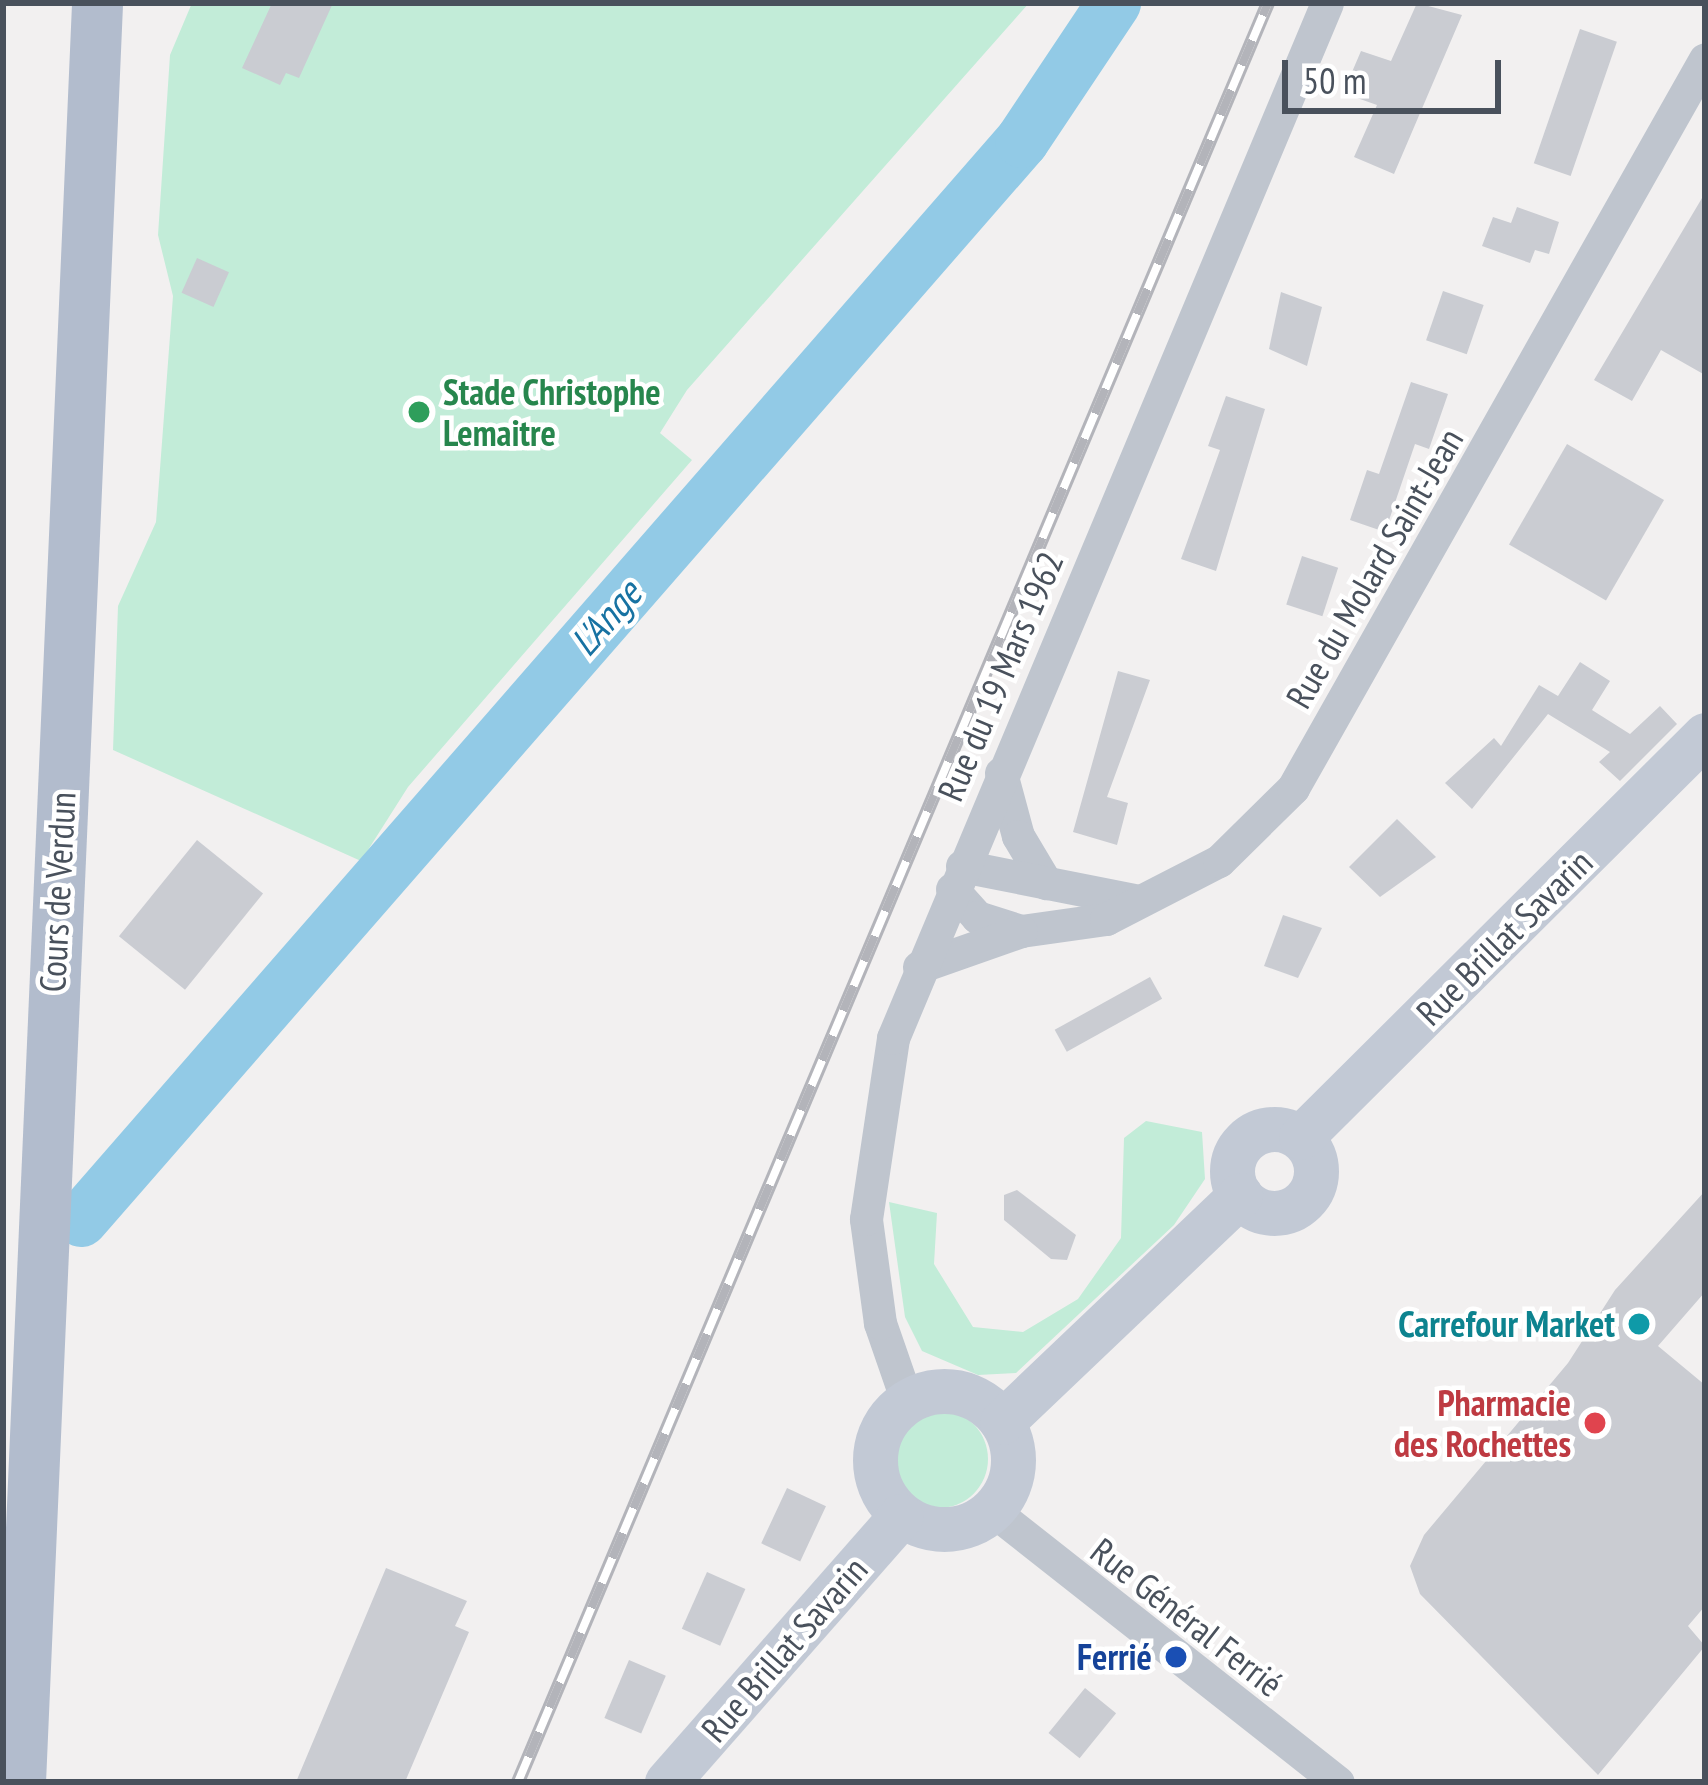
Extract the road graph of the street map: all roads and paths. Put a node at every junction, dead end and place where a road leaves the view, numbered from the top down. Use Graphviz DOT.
graph roads {
  1 [pos="97,3"];
  2 [pos="1327,3"];
  3 [pos="1705,59"];
  4 [pos="1705,735"];
  5 [pos="1001,773"];
  6 [pos="957,877"];
  7 [pos="1046,883"];
  8 [pos="1146,901"];
  9 [pos="1021,931"];
  10 [pos="919,967"];
  11 [pos="1301,1137"];
  12 [pos="1240,1195"];
  13 [pos="907,1401"];
  14 [pos="1002,1422"];
  15 [pos="992,1510"];
  16 [pos="902,1516"];
  17 [pos="20,1782"];
  18 [pos="667,1782"];
  19 [pos="1338,1782"];
  1 -- 17 [label="main road, Cours de Verdun"];
  2 -- 5 [label="street, Rue du 19 Mars 1962"];
  3 -- 8 [label="street, Rue du Molard Saint-Jean"];
  4 -- 11 [label="main road, Rue Brillat Savarin"];
  5 -- 6 [label="street, Rue du 19 Mars 1962"];
  5 -- 7 [label="street"];
  6 -- 7 [label="street"];
  6 -- 9 [label="street"];
  6 -- 10 [label="street, Rue du 19 Mars 1962"];
  7 -- 8 [label="street"];
  8 -- 9 [label="street, Rue du Molard Saint-Jean"];
  9 -- 10 [label="street, Rue du Molard Saint-Jean"];
  10 -- 13 [label="street, Rue du 19 Mars 1962"];
  11 -- 12 [label="main road"];
  11 -- 12 [label="main road"];
  12 -- 14 [label="main road"];
  13 -- 14 [label="main road"];
  13 -- 16 [label="main road"];
  14 -- 15 [label="main road"];
  15 -- 16 [label="main road"];
  15 -- 19 [label="street, Rue Général Ferrié"];
  16 -- 18 [label="main road, Rue Brillat Savarin"];
}
